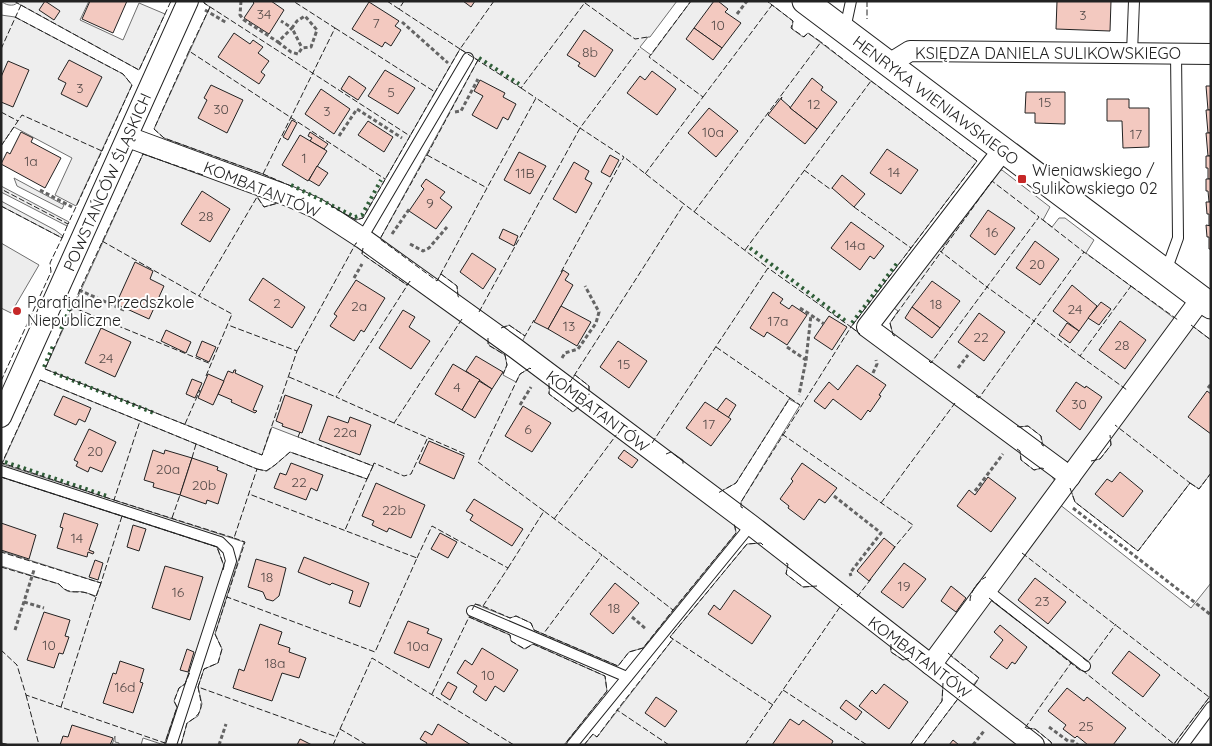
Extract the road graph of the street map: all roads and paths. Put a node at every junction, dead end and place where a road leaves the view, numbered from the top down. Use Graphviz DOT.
graph roads {
  1 [pos="188,1"];
  2 [pos="241,1"];
  3 [pos="747,1"];
  4 [pos="805,1"];
  5 [pos="851,1"];
  6 [pos="1134,1"];
  7 [pos="737,14"];
  8 [pos="281,21"];
  9 [pos="402,22"];
  10 [pos="292,28"];
  11 [pos="844,30"];
  12 [pos="278,42"];
  13 [pos="302,48"];
  14 [pos="1132,53"];
  15 [pos="1176,53"];
  16 [pos="1211,54"];
  17 [pos="468,58"];
  18 [pos="889,64"];
  19 [pos="459,72"];
  20 [pos="339,136"];
  21 [pos="128,137"];
  22 [pos="409,143"];
  23 [pos="1003,150"];
  24 [pos="40,190"];
  25 [pos="410,208"];
  26 [pos="92,218"];
  27 [pos="447,227"];
  28 [pos="362,238"];
  29 [pos="403,240"];
  30 [pos="381,252"];
  31 [pos="1165,272"];
  32 [pos="62,282"];
  33 [pos="585,286"];
  34 [pos="1206,303"];
  35 [pos="800,308"];
  36 [pos="126,311"];
  37 [pos="811,315"];
  38 [pos="824,324"];
  39 [pos="787,347"];
  40 [pos="578,350"];
  41 [pos="806,360"];
  42 [pos="1211,384"];
  43 [pos="1208,388"];
  44 [pos="799,395"];
  45 [pos="1,417"];
  46 [pos="1016,437"];
  47 [pos="1,470"];
  48 [pos="1070,477"];
  49 [pos="975,491"];
  50 [pos="1056,495"];
  51 [pos="834,496"];
  52 [pos="752,525"];
  53 [pos="34,570"];
  54 [pos="852,578"];
  55 [pos="987,590"];
  56 [pos="24,602"];
  57 [pos="44,608"];
  58 [pos="472,611"];
  59 [pos="1211,615"];
  60 [pos="15,630"];
  61 [pos="931,665"];
  62 [pos="1085,666"];
  63 [pos="627,678"];
  64 [pos="1211,707"];
  65 [pos="226,724"];
  66 [pos="1049,727"];
  67 [pos="172,745"];
  68 [pos="219,745"];
  69 [pos="572,745"];
  70 [pos="1034,745"];
  71 [pos="1078,745"];
  72 [pos="1183,745"];
  1 -- 21 [label="street, POWSTAŃCÓW ŚLĄSKICH"];
  2 -- 12 [label="path"];
  3 -- 7 [label="path"];
  4 -- 11 [label="street, HENRYKA WIENIAWSKIEGO"];
  5 -- 11 [label="lane"];
  6 -- 14 [label="lane"];
  8 -- 10 [label="path"];
  9 -- 19 [label="path"];
  10 -- 12 [label="path"];
  10 -- 13 [label="path"];
  10 -- 13 [label="path"];
  11 -- 18 [label="street, HENRYKA WIENIAWSKIEGO"];
  12 -- 13 [label="path"];
  14 -- 15 [label="street, KSIĘDZA DANIELA SULIKOWSKIEGO"];
  14 -- 18 [label="street, KSIĘDZA DANIELA SULIKOWSKIEGO"];
  15 -- 16 [label="street, KSIĘDZA DANIELA SULIKOWSKIEGO"];
  15 -- 31 [label="lane"];
  17 -- 19 [label="lane"];
  18 -- 23 [label="street, HENRYKA WIENIAWSKIEGO"];
  19 -- 28 [label="lane"];
  20 -- 22 [label="path"];
  21 -- 26 [label="street, POWSTAŃCÓW ŚLĄSKICH"];
  21 -- 28 [label="street, KOMBATANTÓW"];
  23 -- 31 [label="street, HENRYKA WIENIAWSKIEGO"];
  23 -- 46 [label="street"];
  24 -- 26 [label="path"];
  25 -- 30 [label="path"];
  26 -- 32 [label="street, POWSTAŃCÓW ŚLĄSKICH"];
  27 -- 29 [label="path"];
  28 -- 30 [label="street, KOMBATANTÓW"];
  30 -- 52 [label="street, KOMBATANTÓW"];
  31 -- 34 [label="street, HENRYKA WIENIAWSKIEGO"];
  32 -- 36 [label="path"];
  32 -- 45 [label="street, POWSTAŃCÓW ŚLĄSKICH"];
  33 -- 40 [label="path"];
  34 -- 48 [label="street"];
  35 -- 37 [label="path"];
  37 -- 38 [label="path"];
  37 -- 41 [label="path"];
  39 -- 41 [label="path"];
  41 -- 44 [label="path"];
  42 -- 43 [label="path"];
  46 -- 48 [label="street"];
  46 -- 49 [label="path"];
  47 -- 67 [label="lane"];
  48 -- 50 [label="street"];
  50 -- 55 [label="street"];
  50 -- 59 [label="path"];
  51 -- 54 [label="path"];
  52 -- 61 [label="street, KOMBATANTÓW"];
  52 -- 63 [label="lane"];
  53 -- 56 [label="path"];
  55 -- 61 [label="street"];
  55 -- 62 [label="lane"];
  56 -- 57 [label="path"];
  56 -- 60 [label="path"];
  58 -- 63 [label="lane"];
  61 -- 70 [label="street, KOMBATANTÓW"];
  63 -- 69 [label="lane"];
  64 -- 72 [label="lane"];
  65 -- 68 [label="path"];
  66 -- 71 [label="path"];
}
